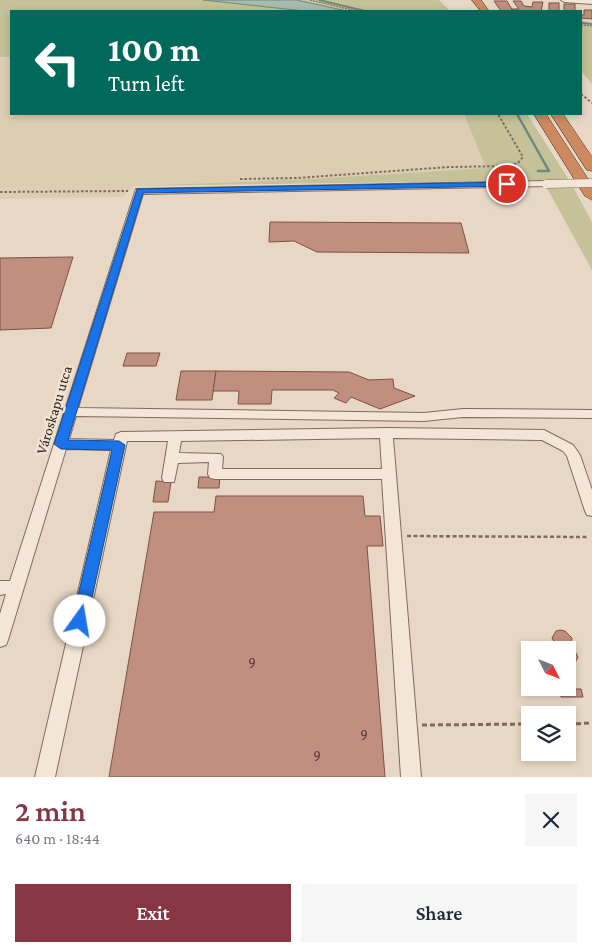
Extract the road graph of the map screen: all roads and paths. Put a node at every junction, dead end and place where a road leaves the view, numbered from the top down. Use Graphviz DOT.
graph roads {
  1 [pos="310,0"];
  2 [pos="476,0"];
  3 [pos="564,0"];
  4 [pos="592,2"];
  5 [pos="352,10"];
  6 [pos="484,10"];
  7 [pos="582,95"];
  8 [pos="592,103"];
  9 [pos="499,115"];
  10 [pos="541,115"];
  11 [pos="558,115"];
  12 [pos="592,167"];
  13 [pos="232,179"];
  14 [pos="592,183"];
  15 [pos="140,191"];
  16 [pos="0,192"];
  17 [pos="592,196"];
  18 [pos="71,412"];
  19 [pos="592,414"];
  20 [pos="386,433"];
  21 [pos="174,436"];
  22 [pos="61,444"];
  23 [pos="119,445"];
  24 [pos="172,458"];
  25 [pos="389,474"];
  26 [pos="169,478"];
  27 [pos="592,511"];
  28 [pos="394,536"];
  29 [pos="588,537"];
  30 [pos="16,587"];
  31 [pos="0,588"];
  32 [pos="0,640"];
  33 [pos="592,723"];
  34 [pos="521,724"];
  35 [pos="576,724"];
  36 [pos="408,725"];
  37 [pos="45,777"];
  38 [pos="412,777"];
  1 -- 5 [label="path"];
  2 -- 6 [label="highway"];
  3 -- 4 [label="street"];
  7 -- 8 [label="path"];
  9 -- 13 [label="path"];
  10 -- 17 [label="highway"];
  11 -- 12 [label="highway"];
  14 -- 15 [label="street, bridge"];
  15 -- 16 [label="path"];
  15 -- 18 [label="street, Városkapu utca"];
  18 -- 19 [label="street"];
  18 -- 22 [label="street, Városkapu utca"];
  20 -- 21 [label="street"];
  20 -- 25 [label="street"];
  20 -- 27 [label="street"];
  21 -- 23 [label="street"];
  21 -- 24 [label="street"];
  22 -- 23 [label="street"];
  22 -- 30 [label="street, Városkapu utca"];
  23 -- 37 [label="street"];
  24 -- 25 [label="street"];
  24 -- 26 [label="street"];
  25 -- 28 [label="street"];
  28 -- 29 [label="path"];
  28 -- 36 [label="street"];
  30 -- 31 [label="street"];
  30 -- 32 [label="street, Városkapu utca"];
  33 -- 35 [label="path"];
  34 -- 36 [label="path"];
  36 -- 38 [label="street"];
}
